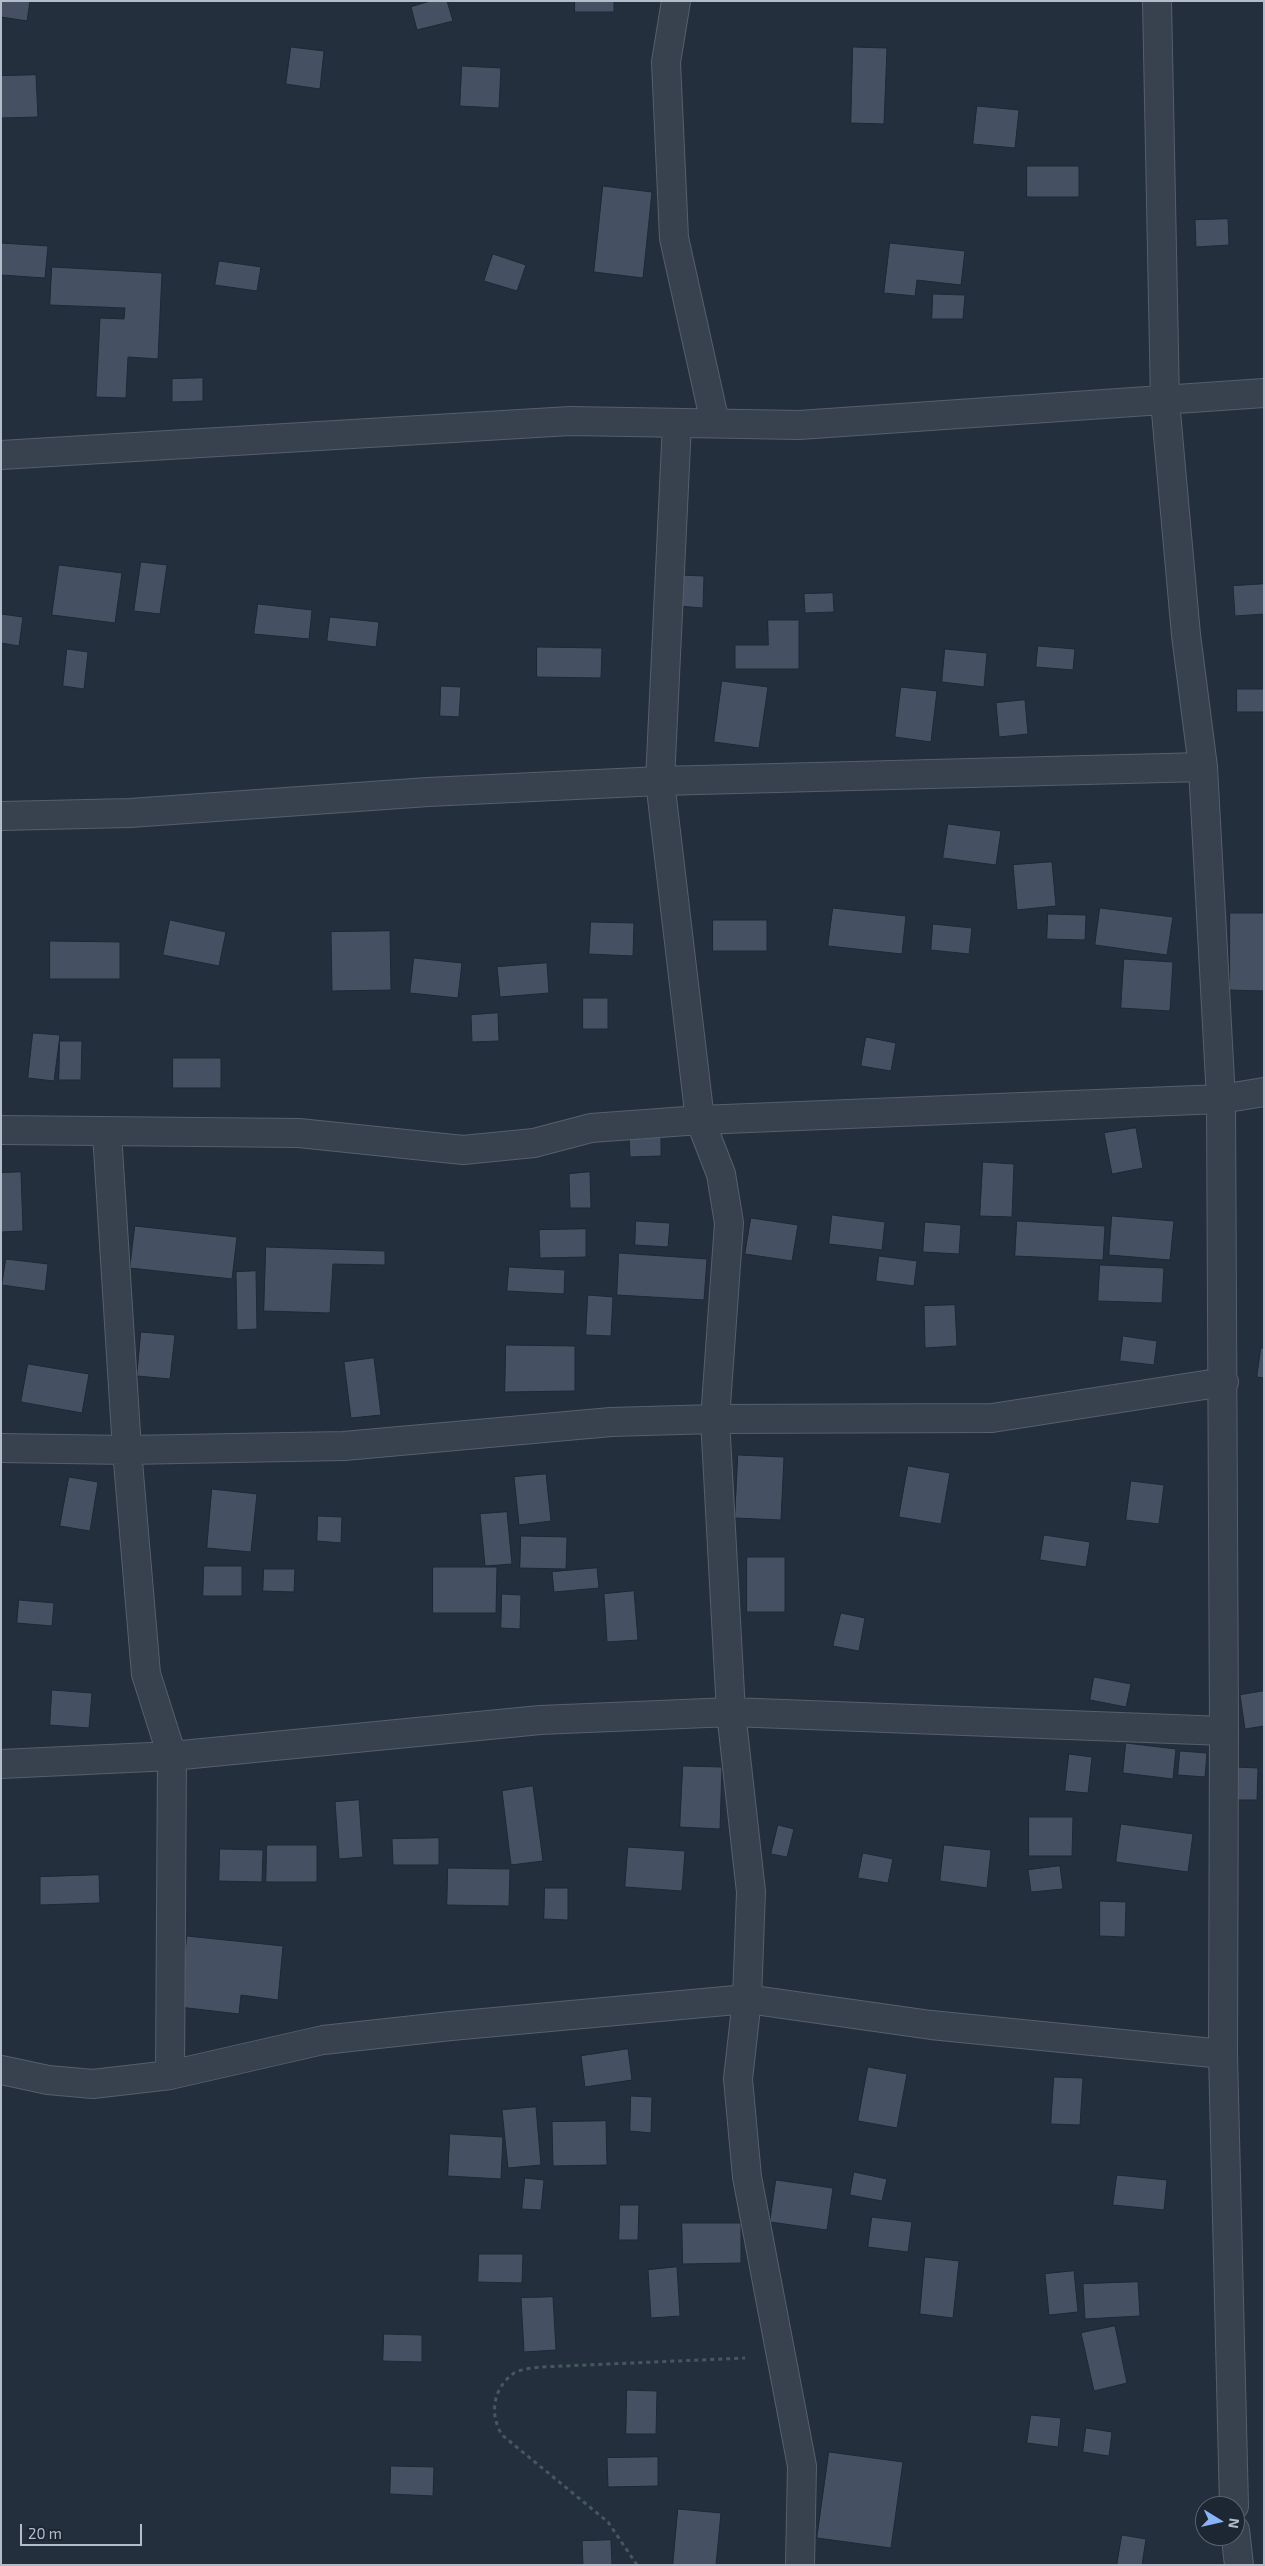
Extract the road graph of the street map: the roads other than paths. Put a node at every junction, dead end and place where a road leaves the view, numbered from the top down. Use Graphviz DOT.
graph roads {
  1 [pos="676,1"];
  2 [pos="1158,1"];
  3 [pos="1264,393"];
  4 [pos="1165,401"];
  5 [pos="677,423"];
  6 [pos="715,423"];
  7 [pos="1,455"];
  8 [pos="1203,768"];
  9 [pos="660,781"];
  10 [pos="1,816"];
  11 [pos="1264,1092"];
  12 [pos="1221,1099"];
  13 [pos="700,1120"];
  14 [pos="1,1130"];
  15 [pos="107,1133"];
  16 [pos="1224,1382"];
  17 [pos="715,1419"];
  18 [pos="1,1448"];
  19 [pos="127,1450"];
  20 [pos="731,1712"];
  21 [pos="1224,1732"];
  22 [pos="172,1756"];
  23 [pos="1,1764"];
  24 [pos="747,1999"];
  25 [pos="1222,2054"];
  26 [pos="1,2070"];
  27 [pos="170,2075"];
  28 [pos="1234,2496"];
  29 [pos="1237,2546"];
  30 [pos="800,2565"];
  31 [pos="1239,2565"];
  1 -- 6 [label="street"];
  2 -- 4 [label="street"];
  3 -- 4 [label="street"];
  4 -- 6 [label="street"];
  4 -- 8 [label="street"];
  5 -- 6 [label="street"];
  5 -- 7 [label="street"];
  5 -- 9 [label="street"];
  8 -- 9 [label="street"];
  8 -- 12 [label="street"];
  9 -- 10 [label="street"];
  9 -- 13 [label="street"];
  11 -- 12 [label="street"];
  12 -- 13 [label="street"];
  12 -- 16 [label="street"];
  13 -- 15 [label="street"];
  13 -- 17 [label="street"];
  14 -- 15 [label="street"];
  15 -- 19 [label="street"];
  16 -- 17 [label="street"];
  16 -- 21 [label="street"];
  17 -- 19 [label="street"];
  17 -- 20 [label="street"];
  18 -- 19 [label="street"];
  19 -- 22 [label="street"];
  20 -- 21 [label="street"];
  20 -- 22 [label="street"];
  20 -- 24 [label="street"];
  21 -- 25 [label="street"];
  22 -- 23 [label="street"];
  22 -- 27 [label="street"];
  24 -- 25 [label="street"];
  24 -- 27 [label="street"];
  24 -- 30 [label="street"];
  25 -- 28 [label="street"];
  26 -- 27 [label="street"];
  29 -- 31 [label="street"];
}
